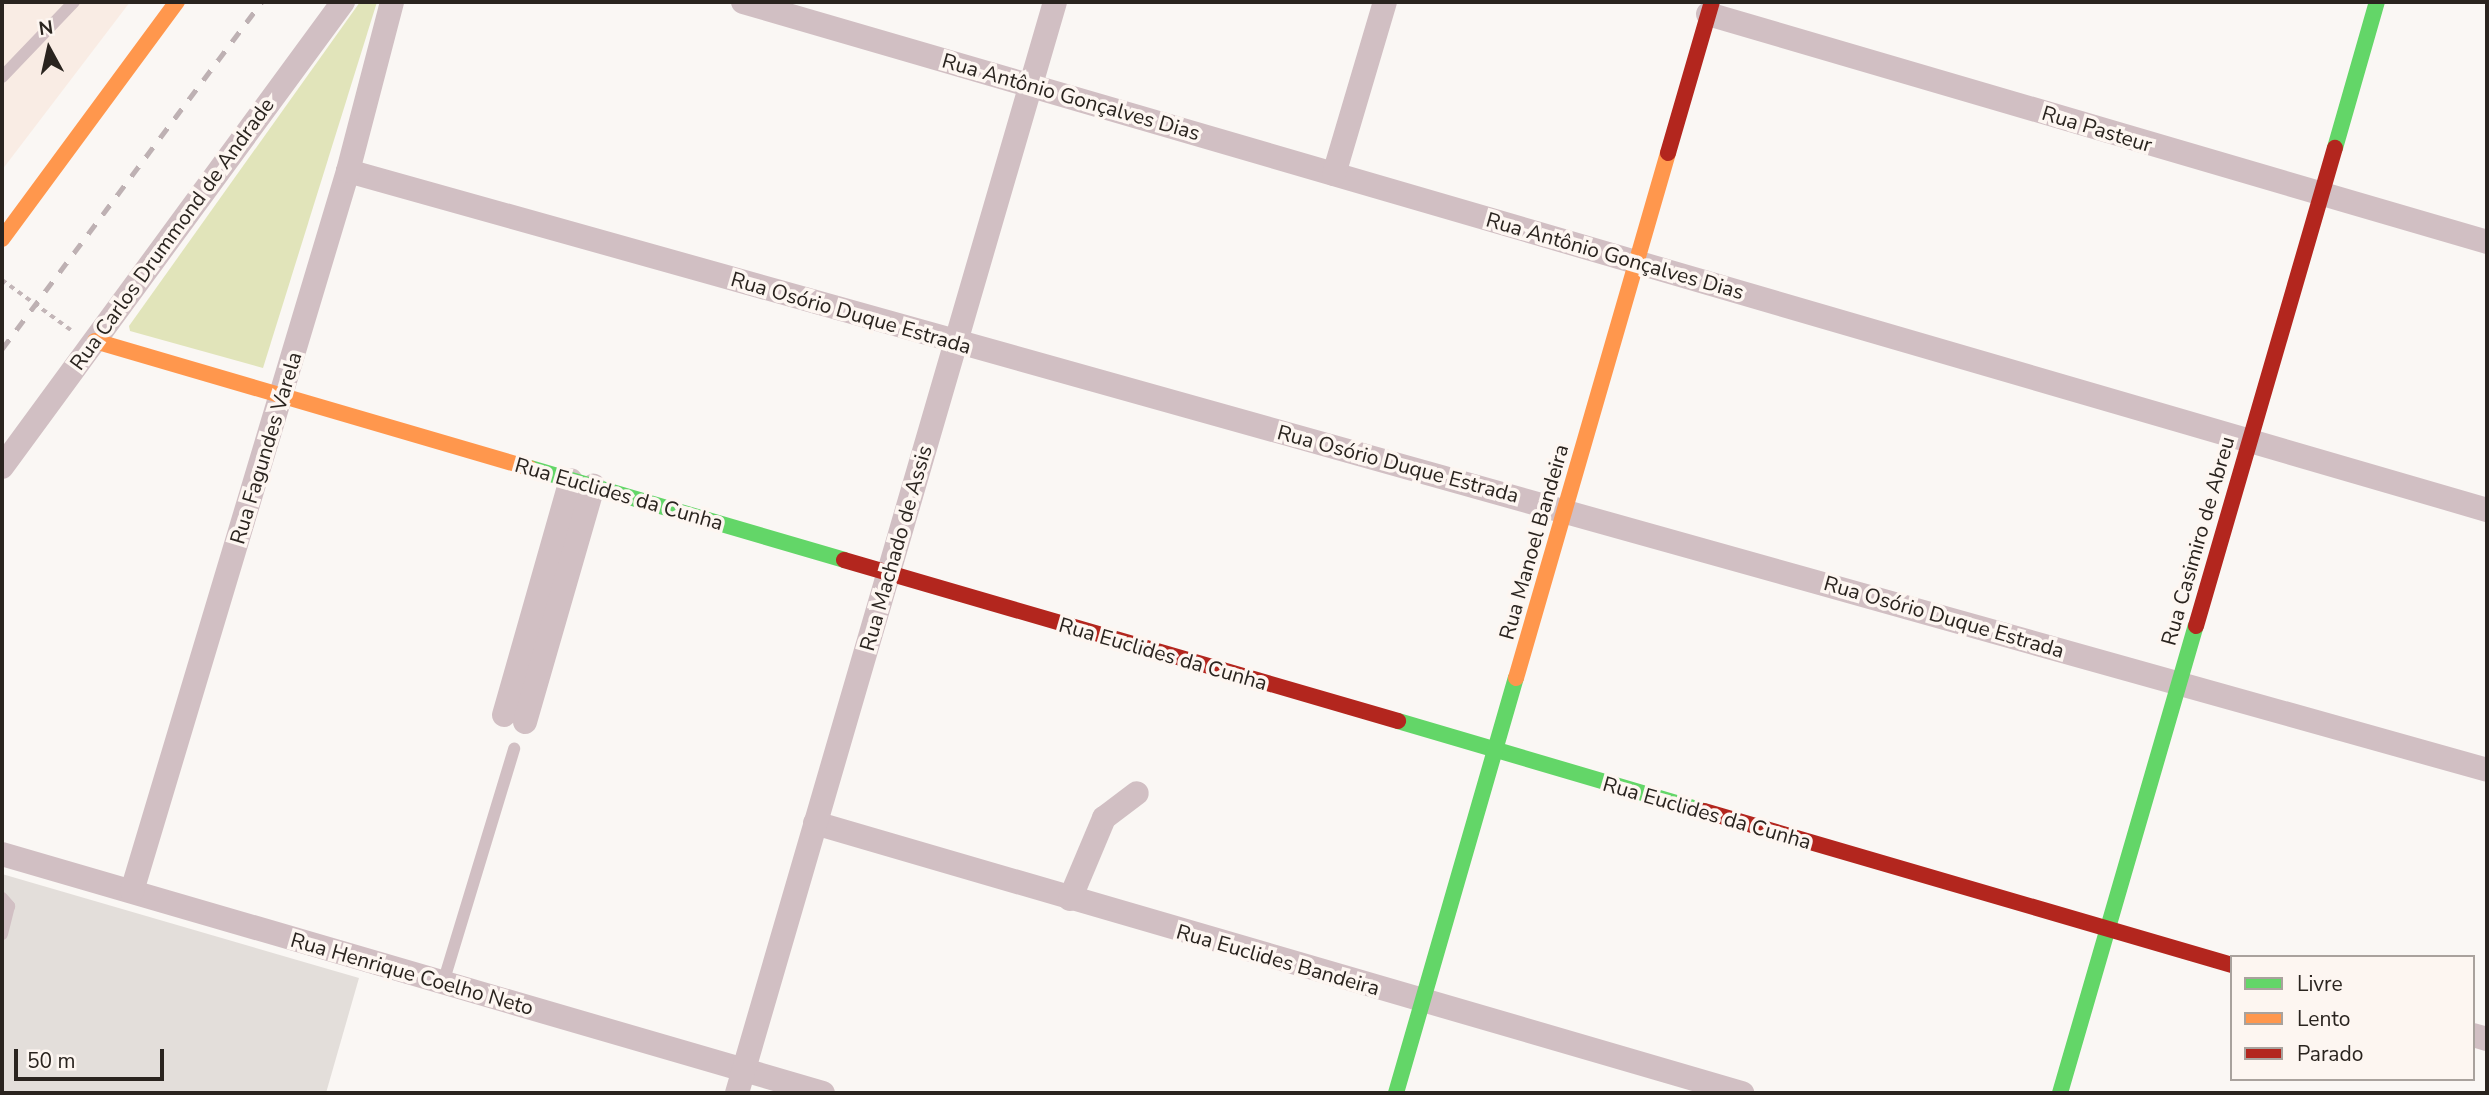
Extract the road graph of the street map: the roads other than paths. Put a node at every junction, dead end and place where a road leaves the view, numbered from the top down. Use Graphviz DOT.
graph roads {
  1 [pos="74,2"];
  2 [pos="177,2"];
  3 [pos="343,2"];
  4 [pos="393,2"];
  5 [pos="743,2"];
  6 [pos="1055,2"];
  7 [pos="1385,2"];
  8 [pos="2377,2"];
  9 [pos="1710,8"];
  10 [pos="796,9"];
  11 [pos="2,77"];
  12 [pos="1030,85"];
  13 [pos="348,171"];
  14 [pos="1334,174"];
  15 [pos="2321,196"];
  16 [pos="2,239"];
  17 [pos="2487,243"];
  18 [pos="1636,262"];
  19 [pos="93,343"];
  20 [pos="956,343"];
  21 [pos="282,395"];
  22 [pos="2249,440"];
  23 [pos="2,467"];
  24 [pos="582,483"];
  25 [pos="1564,509"];
  26 [pos="2487,510"];
  27 [pos="889,573"];
  28 [pos="2178,684"];
  29 [pos="515,719"];
  30 [pos="514,749"];
  31 [pos="1497,752"];
  32 [pos="2487,770"];
  33 [pos="1137,793"];
  34 [pos="815,823"];
  35 [pos="2,854"];
  36 [pos="132,891"];
  37 [pos="2,898"];
  38 [pos="1069,899"];
  39 [pos="2108,930"];
  40 [pos="2,934"];
  41 [pos="2230,964"];
  42 [pos="443,983"];
  43 [pos="1423,1003"];
  44 [pos="741,1082"];
  45 [pos="823,1093"];
  46 [pos="1396,1093"];
  47 [pos="1742,1093"];
  48 [pos="2060,1093"];
  1 -- 11 [label="lane"];
  2 -- 16 [label="street"];
  3 -- 19 [label="street, Rua Carlos Drummond de Andrade"];
  4 -- 13 [label="street, Rua Fagundes Varela"];
  5 -- 10 [label="street, Rua Antônio Gonçalves Dias"];
  6 -- 12 [label="street, Rua Machado de Assis"];
  7 -- 14 [label="street"];
  8 -- 15 [label="street, Rua Casimiro de Abreu"];
  9 -- 15 [label="street, Rua Pasteur"];
  9 -- 18 [label="street, Rua Manoel Bandeira"];
  10 -- 12 [label="street, Rua Antônio Gonçalves Dias"];
  12 -- 14 [label="street, Rua Antônio Gonçalves Dias"];
  12 -- 20 [label="street, Rua Machado de Assis"];
  13 -- 20 [label="street, Rua Osório Duque Estrada"];
  13 -- 21 [label="street, Rua Fagundes Varela"];
  14 -- 18 [label="street, Rua Antônio Gonçalves Dias"];
  15 -- 17 [label="street, Rua Pasteur"];
  15 -- 22 [label="street, Rua Casimiro de Abreu"];
  18 -- 22 [label="street, Rua Antônio Gonçalves Dias"];
  18 -- 25 [label="street, Rua Manoel Bandeira"];
  19 -- 21 [label="street, Rua Euclides da Cunha"];
  19 -- 23 [label="street, Rua Carlos Drummond de Andrade"];
  20 -- 25 [label="street, Rua Osório Duque Estrada"];
  20 -- 27 [label="street, Rua Machado de Assis"];
  21 -- 24 [label="street, Rua Euclides da Cunha"];
  21 -- 36 [label="street, Rua Fagundes Varela"];
  22 -- 26 [label="street, Rua Antônio Gonçalves Dias"];
  22 -- 28 [label="street, Rua Casimiro de Abreu"];
  24 -- 27 [label="street, Rua Euclides da Cunha"];
  24 -- 29 [label="street"];
  25 -- 28 [label="street, Rua Osório Duque Estrada"];
  25 -- 31 [label="street, Rua Manoel Bandeira"];
  27 -- 31 [label="street, Rua Euclides da Cunha"];
  27 -- 34 [label="street, Rua Machado de Assis"];
  28 -- 32 [label="street, Rua Osório Duque Estrada"];
  28 -- 39 [label="street, Rua Casimiro de Abreu"];
  30 -- 42 [label="lane"];
  31 -- 39 [label="street, Rua Euclides da Cunha"];
  31 -- 43 [label="street, Rua Manoel Bandeira"];
  33 -- 38 [label="street"];
  34 -- 38 [label="street, Rua Euclides Bandeira"];
  34 -- 44 [label="street, Rua Machado de Assis"];
  35 -- 36 [label="street, Rua Henrique Coelho Neto"];
  36 -- 42 [label="street, Rua Henrique Coelho Neto"];
  37 -- 40 [label="lane"];
  38 -- 43 [label="street, Rua Euclides Bandeira"];
  39 -- 41 [label="street, Rua Euclides da Cunha"];
  39 -- 48 [label="street, Rua Casimiro de Abreu"];
  42 -- 44 [label="street, Rua Henrique Coelho Neto"];
  43 -- 46 [label="street, Rua Manoel Bandeira"];
  43 -- 47 [label="street, Rua Euclides Bandeira"];
  44 -- 45 [label="street, Rua Henrique Coelho Neto"];
}
